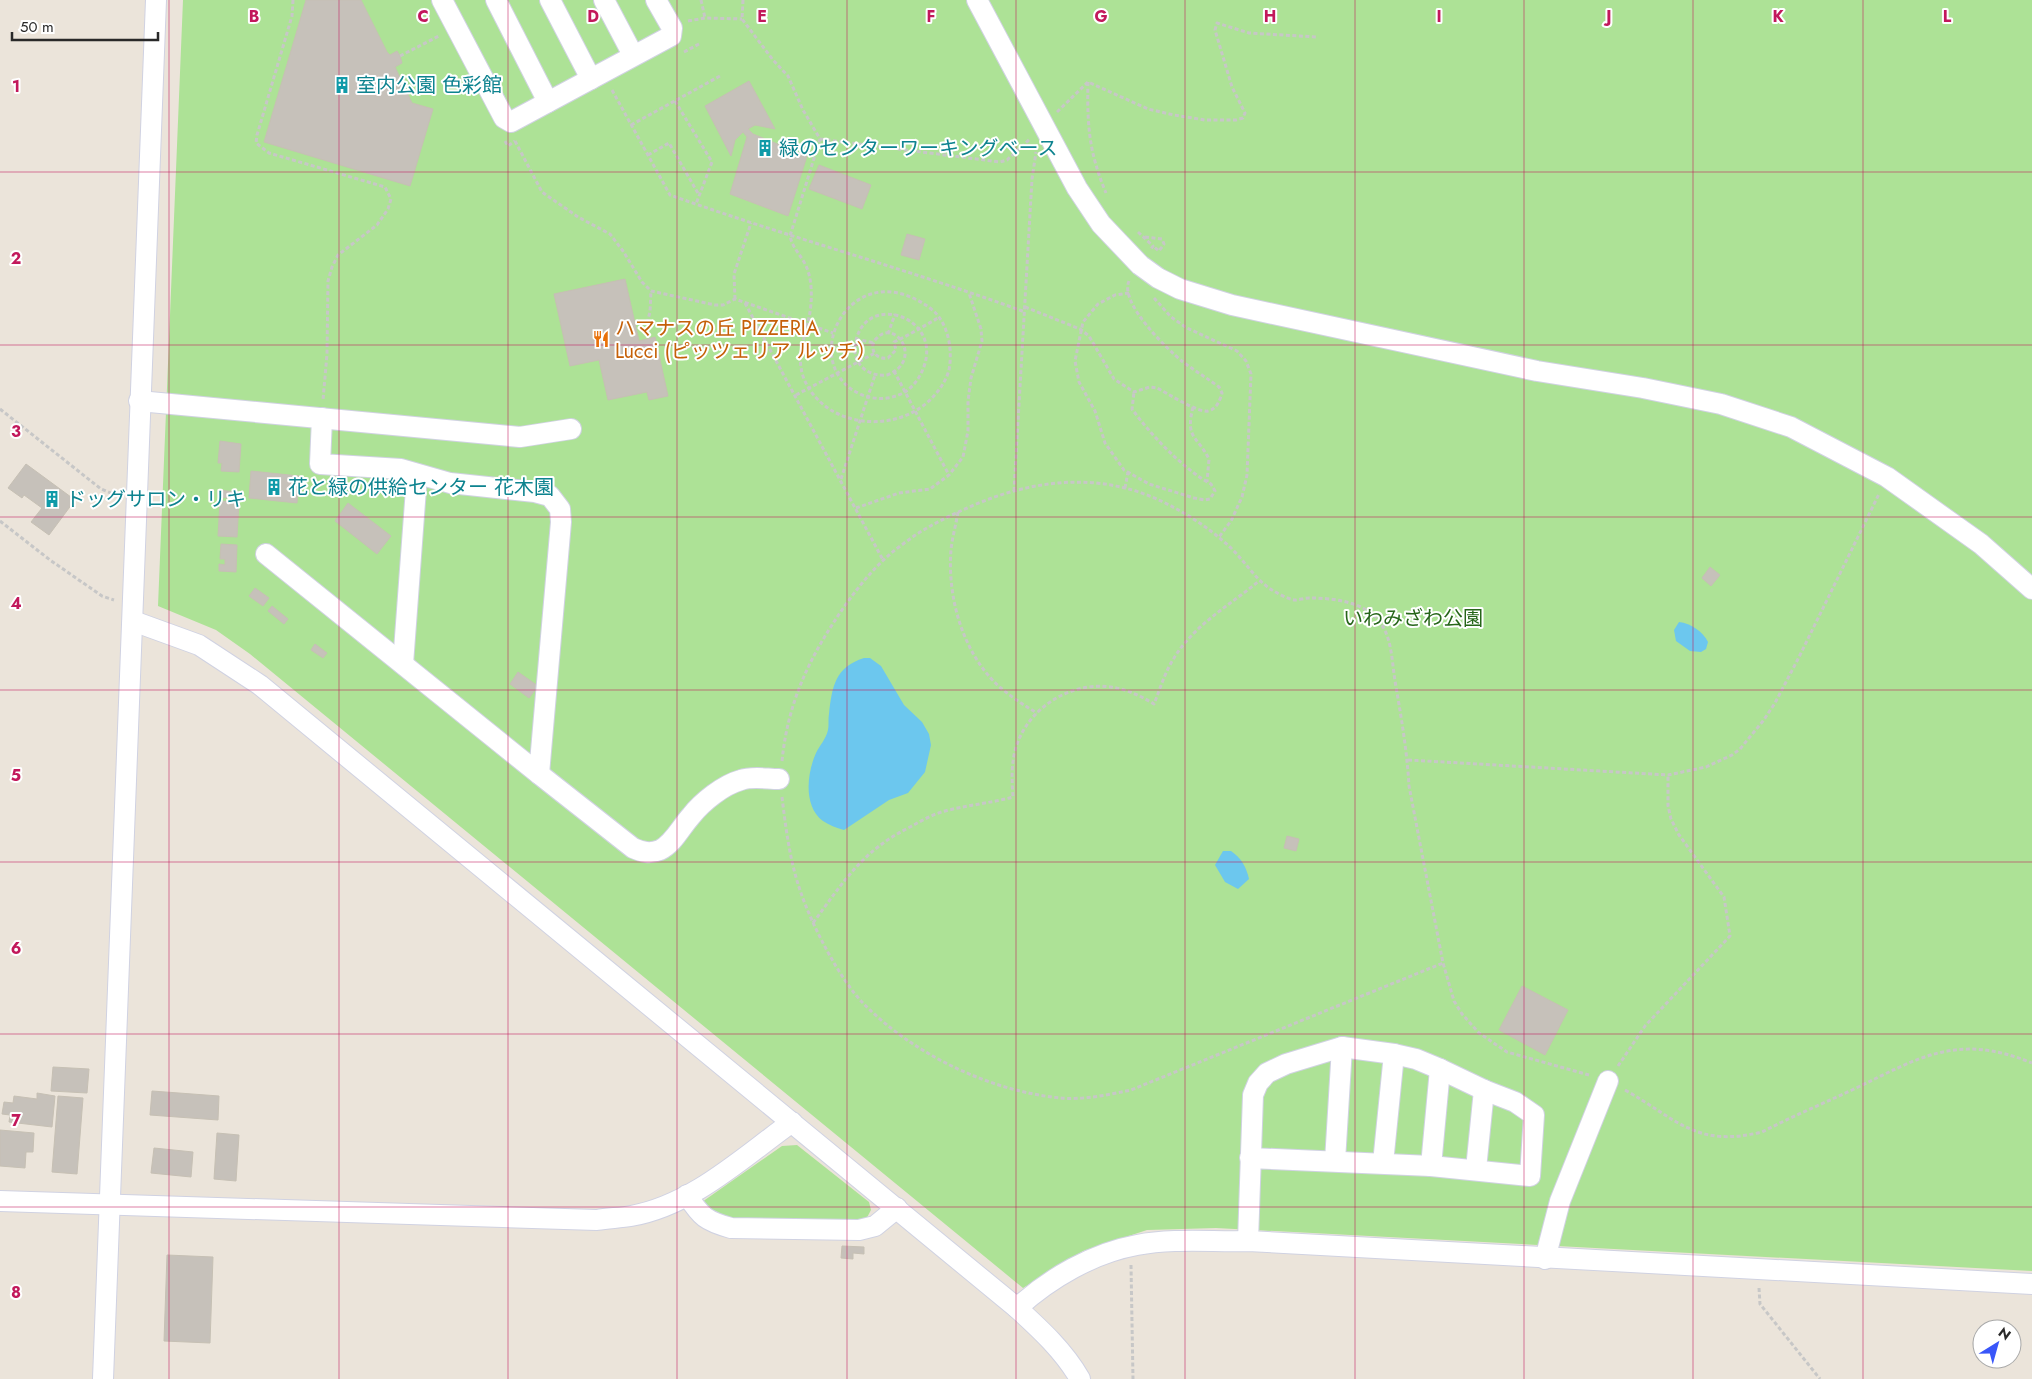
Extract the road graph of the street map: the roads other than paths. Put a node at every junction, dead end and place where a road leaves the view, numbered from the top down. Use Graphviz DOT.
graph roads {
  1 [pos="156,0"];
  2 [pos="442,0"];
  3 [pos="496,0"];
  4 [pos="550,0"];
  5 [pos="604,0"];
  6 [pos="656,0"];
  7 [pos="977,0"];
  8 [pos="634,55"];
  9 [pos="590,79"];
  10 [pos="548,102"];
  11 [pos="140,401"];
  12 [pos="322,418"];
  13 [pos="571,429"];
  14 [pos="417,475"];
  15 [pos="266,554"];
  16 [pos="2032,589"];
  17 [pos="133,614"];
  18 [pos="403,664"];
  19 [pos="539,774"];
  20 [pos="779,780"];
  21 [pos="1342,1047"];
  22 [pos="1394,1054"];
  23 [pos="1440,1068"];
  24 [pos="1608,1082"];
  25 [pos="1484,1090"];
  26 [pos="792,1122"];
  27 [pos="1250,1158"];
  28 [pos="1335,1162"];
  29 [pos="1383,1163"];
  30 [pos="1431,1166"];
  31 [pos="1476,1169"];
  32 [pos="687,1195"];
  33 [pos="0,1201"];
  34 [pos="110,1206"];
  35 [pos="897,1208"];
  36 [pos="1248,1241"];
  37 [pos="1546,1259"];
  38 [pos="2032,1284"];
  39 [pos="1016,1308"];
  40 [pos="103,1379"];
  41 [pos="1080,1379"];
  1 -- 11 [label="street"];
  2 -- 10 [label="street"];
  3 -- 10 [label="street"];
  4 -- 9 [label="street"];
  5 -- 8 [label="street"];
  6 -- 8 [label="street"];
  7 -- 16 [label="street"];
  8 -- 9 [label="street"];
  9 -- 10 [label="street"];
  11 -- 12 [label="street"];
  11 -- 17 [label="street"];
  12 -- 13 [label="street"];
  12 -- 14 [label="street"];
  14 -- 18 [label="street"];
  14 -- 19 [label="street"];
  15 -- 18 [label="street"];
  17 -- 26 [label="street"];
  17 -- 34 [label="street"];
  18 -- 19 [label="street"];
  19 -- 20 [label="street"];
  21 -- 22 [label="street"];
  21 -- 27 [label="street"];
  21 -- 28 [label="street"];
  22 -- 23 [label="street"];
  22 -- 29 [label="street"];
  23 -- 25 [label="street"];
  23 -- 30 [label="street"];
  24 -- 37 [label="street"];
  25 -- 31 [label="street"];
  25 -- 31 [label="street"];
  26 -- 32 [label="street"];
  26 -- 35 [label="street"];
  27 -- 28 [label="street"];
  27 -- 36 [label="street"];
  28 -- 29 [label="street"];
  29 -- 30 [label="street"];
  30 -- 31 [label="street"];
  32 -- 34 [label="street"];
  32 -- 35 [label="street"];
  33 -- 34 [label="street"];
  34 -- 40 [label="street"];
  35 -- 39 [label="street"];
  36 -- 37 [label="street"];
  36 -- 39 [label="street"];
  37 -- 38 [label="street"];
  39 -- 41 [label="street"];
}
